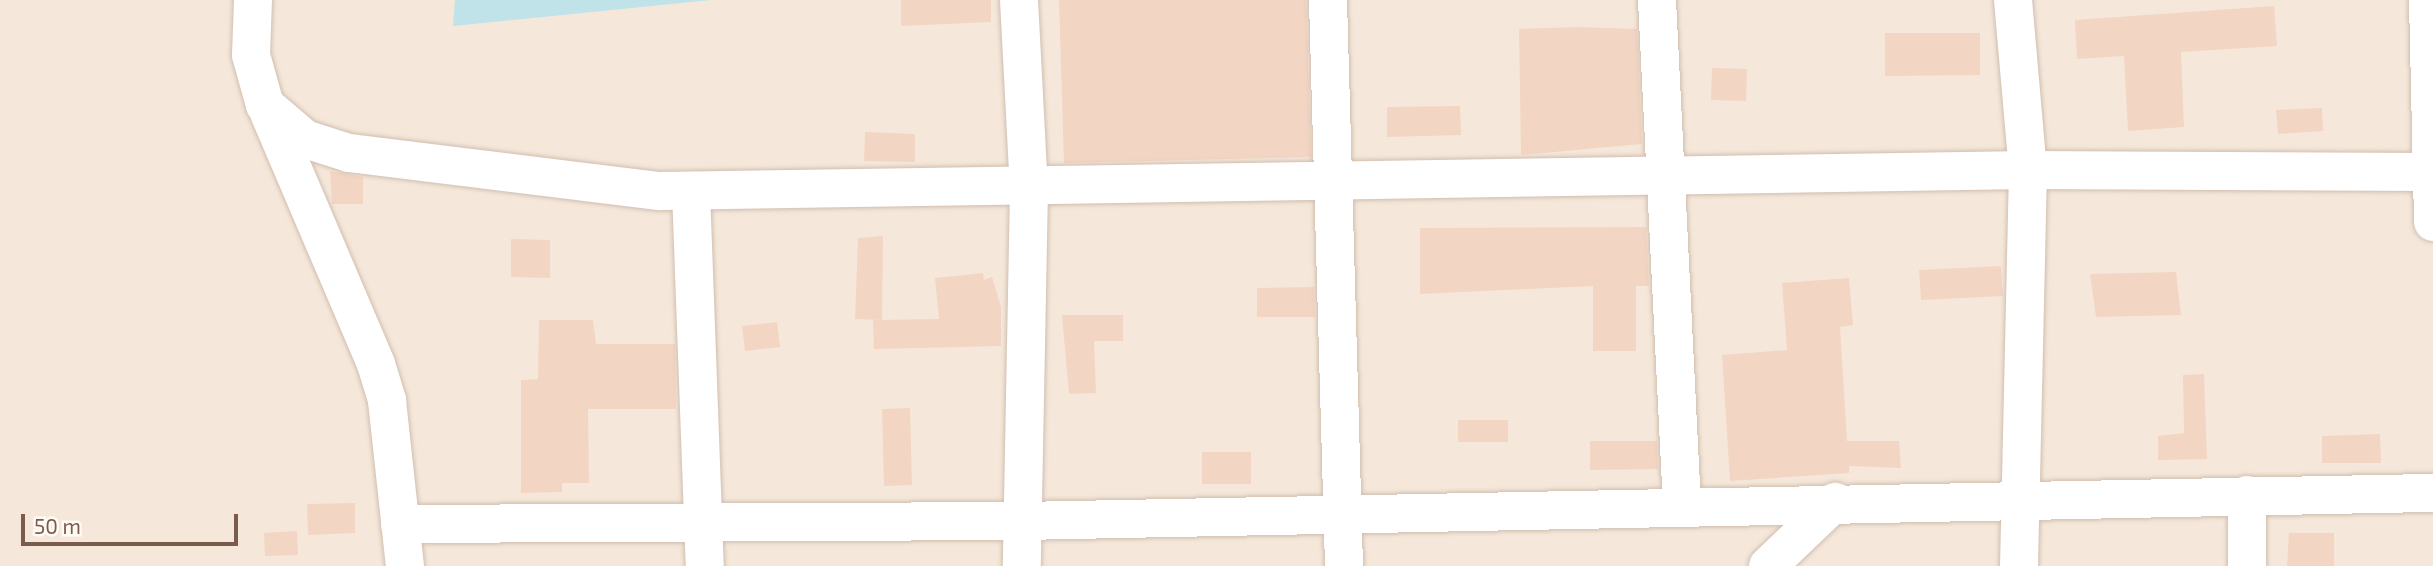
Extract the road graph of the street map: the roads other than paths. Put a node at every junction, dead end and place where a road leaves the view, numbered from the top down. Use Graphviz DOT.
graph roads {
  1 [pos="253,0"];
  2 [pos="1019,0"];
  3 [pos="1328,0"];
  4 [pos="1657,0"];
  5 [pos="2013,0"];
  6 [pos="2428,0"];
  7 [pos="265,105"];
  8 [pos="2028,170"];
  9 [pos="2429,173"];
  10 [pos="1665,178"];
  11 [pos="1335,184"];
  12 [pos="1029,189"];
  13 [pos="691,191"];
  14 [pos="2433,222"];
  15 [pos="2433,493"];
  16 [pos="2247,495"];
  17 [pos="2020,498"];
  18 [pos="1836,502"];
  19 [pos="1682,506"];
  20 [pos="1343,513"];
  21 [pos="1021,521"];
  22 [pos="704,522"];
  23 [pos="400,524"];
  24 [pos="405,566"];
  25 [pos="705,566"];
  26 [pos="1022,566"];
  27 [pos="1345,566"];
  28 [pos="1768,566"];
  29 [pos="2019,566"];
  30 [pos="2247,566"];
  1 -- 7 [label="street"];
  2 -- 12 [label="street"];
  3 -- 11 [label="street"];
  4 -- 10 [label="street"];
  5 -- 8 [label="street"];
  6 -- 9 [label="street"];
  7 -- 13 [label="street"];
  7 -- 23 [label="street"];
  8 -- 9 [label="street"];
  8 -- 10 [label="street"];
  8 -- 17 [label="street"];
  9 -- 14 [label="street"];
  10 -- 11 [label="street"];
  10 -- 19 [label="street"];
  11 -- 12 [label="street"];
  11 -- 20 [label="street"];
  12 -- 13 [label="street"];
  12 -- 21 [label="street"];
  13 -- 22 [label="street"];
  15 -- 16 [label="street"];
  16 -- 17 [label="street"];
  16 -- 30 [label="street"];
  17 -- 18 [label="street"];
  17 -- 29 [label="street"];
  18 -- 19 [label="street"];
  18 -- 28 [label="street"];
  19 -- 20 [label="street"];
  20 -- 21 [label="street"];
  20 -- 27 [label="street"];
  21 -- 22 [label="street"];
  21 -- 26 [label="street"];
  22 -- 23 [label="street"];
  22 -- 25 [label="street"];
  23 -- 24 [label="street"];
}
